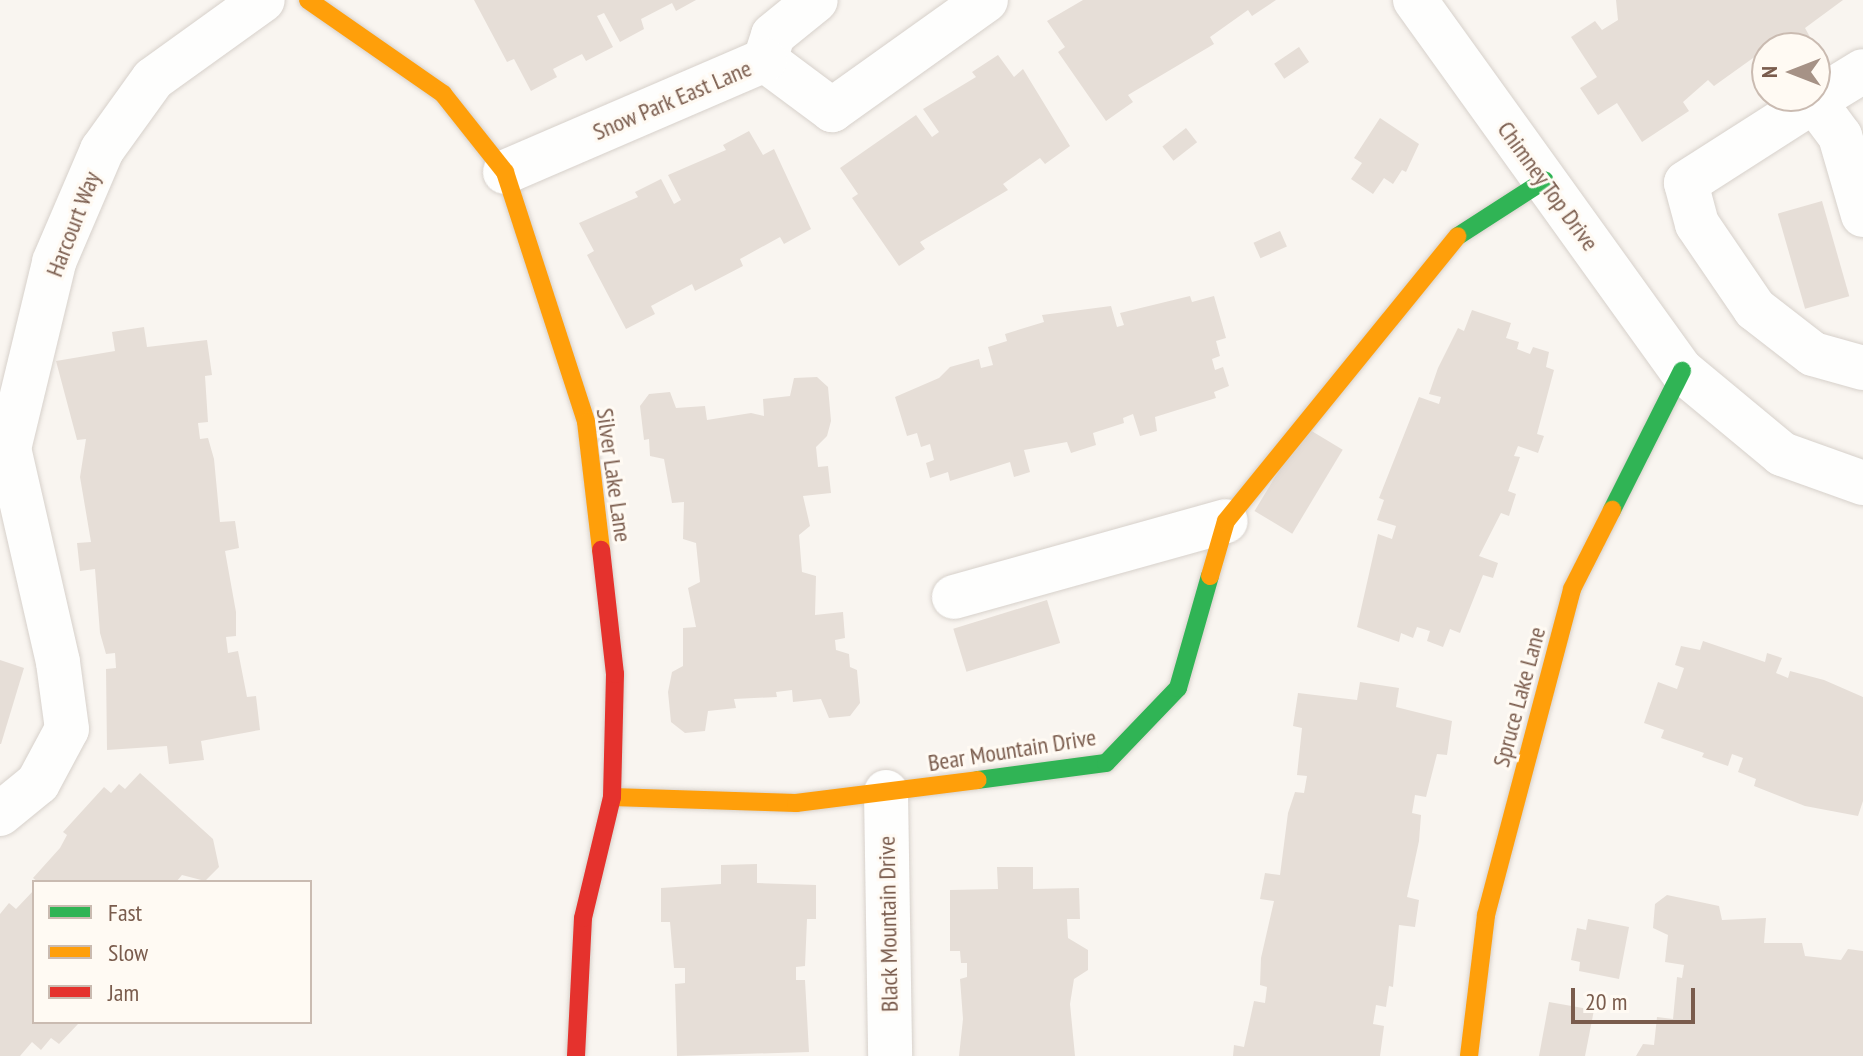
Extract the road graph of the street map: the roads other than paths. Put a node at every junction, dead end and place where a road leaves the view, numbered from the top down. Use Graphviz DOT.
graph roads {
  1 [pos="263,0"];
  2 [pos="308,0"];
  3 [pos="816,0"];
  4 [pos="986,0"];
  5 [pos="1415,0"];
  6 [pos="765,60"];
  7 [pos="1863,71"];
  8 [pos="1831,91"];
  9 [pos="1797,112"];
  10 [pos="1822,112"];
  11 [pos="505,172"];
  12 [pos="1545,180"];
  13 [pos="1863,215"];
  14 [pos="1863,368"];
  15 [pos="1682,371"];
  16 [pos="5,467"];
  17 [pos="1863,483"];
  18 [pos="1226,521"];
  19 [pos="954,597"];
  20 [pos="886,792"];
  21 [pos="612,797"];
  22 [pos="0,814"];
  23 [pos="576,1056"];
  24 [pos="890,1056"];
  25 [pos="1469,1056"];
  1 -- 16 [label="street, Harcourt Way"];
  2 -- 11 [label="street, Silver Lake Lane"];
  3 -- 6 [label="street"];
  4 -- 6 [label="street, Snow Park East Lane"];
  5 -- 12 [label="street, Chimney Top Drive"];
  6 -- 11 [label="street, Snow Park East Lane"];
  7 -- 8 [label="street"];
  9 -- 14 [label="street"];
  10 -- 13 [label="street"];
  11 -- 21 [label="street, Silver Lake Lane"];
  12 -- 15 [label="street, Chimney Top Drive"];
  12 -- 18 [label="street, Bear Mountain Drive"];
  15 -- 17 [label="street, Chimney Top Drive"];
  15 -- 25 [label="street, Spruce Lake Lane"];
  16 -- 22 [label="street, Harcourt Way"];
  18 -- 19 [label="street"];
  18 -- 20 [label="street, Bear Mountain Drive"];
  20 -- 21 [label="street, Bear Mountain Drive"];
  20 -- 24 [label="street, Black Mountain Drive"];
  21 -- 23 [label="street, Silver Lake Lane"];
}
